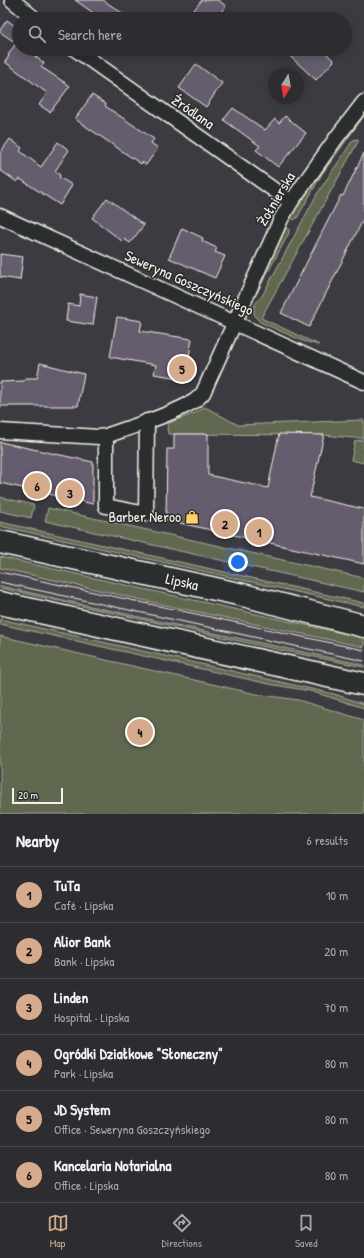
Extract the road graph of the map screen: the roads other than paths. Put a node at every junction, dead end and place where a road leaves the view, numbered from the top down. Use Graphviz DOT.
graph roads {
  1 [pos="12,0"];
  2 [pos="27,12"];
  3 [pos="85,56"];
  4 [pos="364,102"];
  5 [pos="291,202"];
  6 [pos="0,216"];
  7 [pos="234,322"];
  8 [pos="364,382"];
  9 [pos="147,421"];
  10 [pos="0,431"];
  11 [pos="106,436"];
  12 [pos="0,542"];
  13 [pos="0,603"];
  14 [pos="364,626"];
  15 [pos="364,684"];
  1 -- 2 [label="street"];
  3 -- 5 [label="street, Źródlana"];
  4 -- 5 [label="street, Żołnierska"];
  5 -- 7 [label="street, Żołnierska"];
  6 -- 7 [label="street, Seweryna Goszczyńskiego"];
  7 -- 8 [label="street, Seweryna Goszczyńskiego"];
  7 -- 9 [label="street, Żołnierska"];
  9 -- 11 [label="street, Żołnierska"];
  9 -- 11 [label="street"];
  10 -- 11 [label="street, Żołnierska"];
  12 -- 14 [label="main road, Lipska"];
  13 -- 15 [label="main road"];
}
